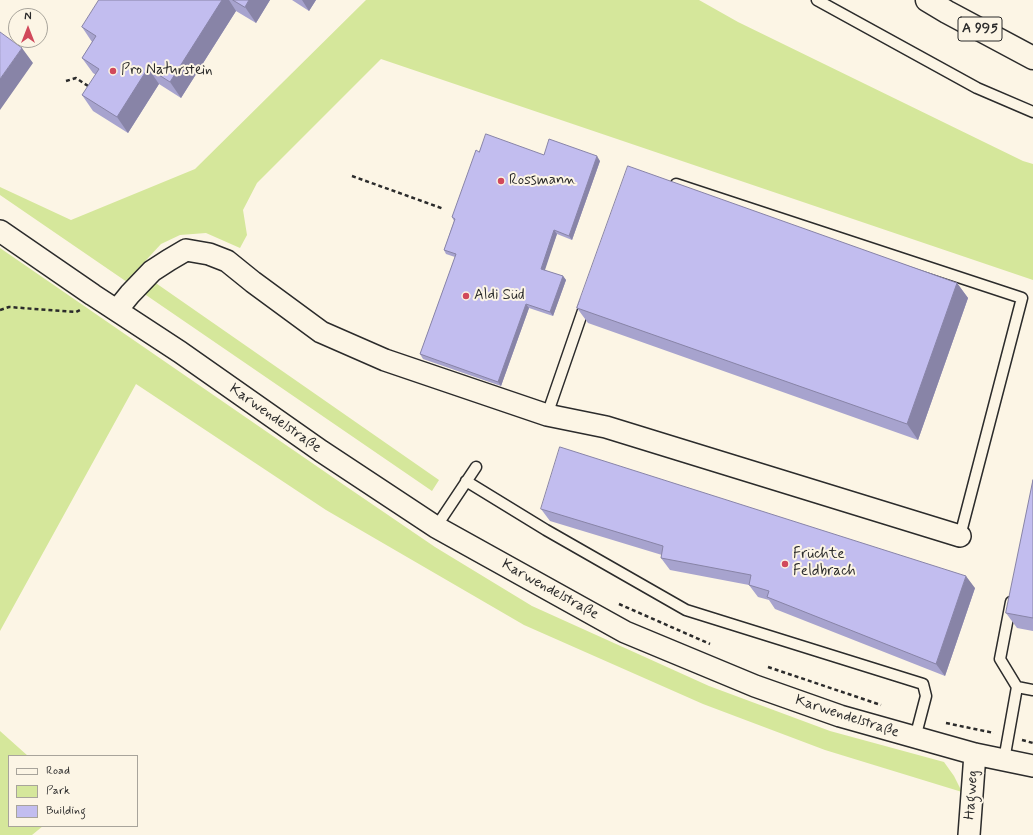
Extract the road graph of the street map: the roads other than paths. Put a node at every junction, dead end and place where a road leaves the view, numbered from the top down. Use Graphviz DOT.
graph roads {
  1 [pos="817,0"];
  2 [pos="927,0"];
  3 [pos="1033,58"];
  4 [pos="1033,112"];
  5 [pos="670,182"];
  6 [pos="0,230"];
  7 [pos="588,296"];
  8 [pos="117,310"];
  9 [pos="547,415"];
  10 [pos="476,466"];
  11 [pos="466,481"];
  12 [pos="436,527"];
  13 [pos="960,536"];
  14 [pos="1013,592"];
  15 [pos="1017,687"];
  16 [pos="1033,690"];
  17 [pos="915,738"];
  18 [pos="975,754"];
  19 [pos="1004,760"];
  20 [pos="1033,766"];
  21 [pos="969,835"];
  1 -- 4 [label="lane"];
  2 -- 3 [label="highway, A 995"];
  5 -- 13 [label="lane"];
  6 -- 8 [label="street, Karwendelstraße"];
  7 -- 9 [label="lane"];
  8 -- 9 [label="street"];
  8 -- 12 [label="street, Karwendelstraße"];
  9 -- 13 [label="street"];
  10 -- 11 [label="lane"];
  11 -- 12 [label="lane"];
  11 -- 17 [label="lane"];
  12 -- 17 [label="street, Karwendelstraße"];
  14 -- 15 [label="lane"];
  15 -- 16 [label="lane"];
  15 -- 19 [label="lane"];
  17 -- 18 [label="street, Karwendelstraße"];
  18 -- 19 [label="street, Karwendelstraße"];
  18 -- 21 [label="street, Hagweg"];
  19 -- 20 [label="street, Karwendelstraße"];
}
